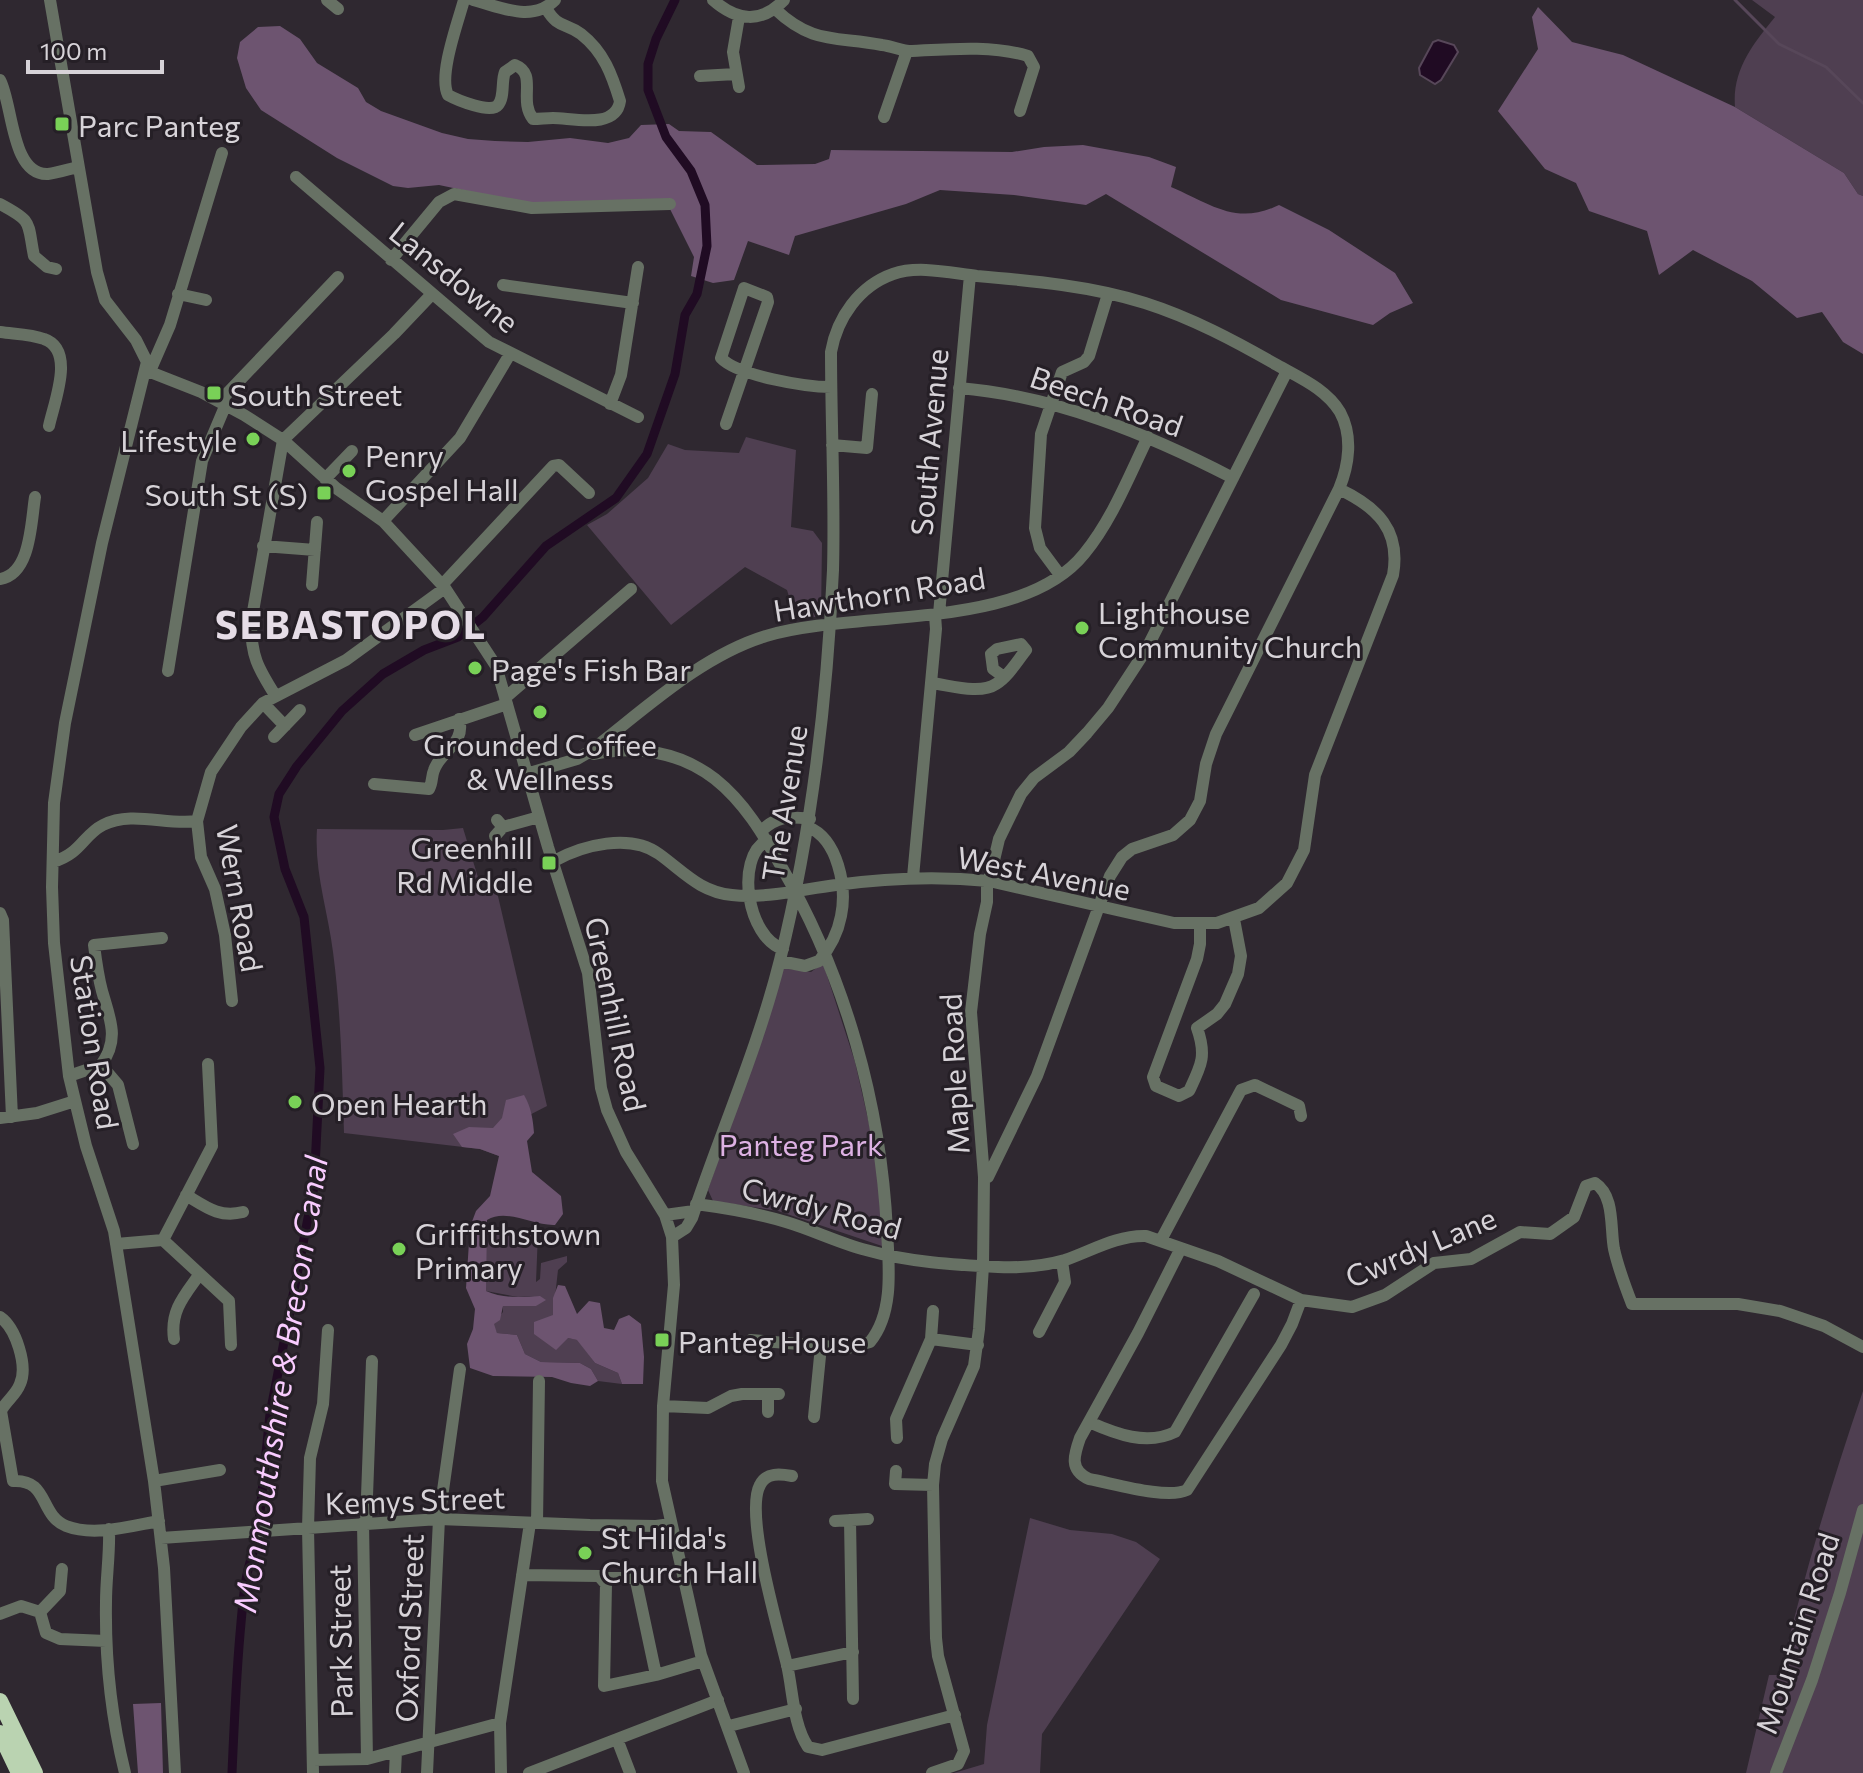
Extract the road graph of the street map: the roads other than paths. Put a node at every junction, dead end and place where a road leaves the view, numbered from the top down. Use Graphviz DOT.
graph roads {
  1 [pos="50,0"];
  2 [pos="464,0"];
  3 [pos="473,0"];
  4 [pos="713,0"];
  5 [pos="550,4"];
  6 [pos="780,5"];
  7 [pos="739,17"];
  8 [pos="907,51"];
  9 [pos="700,76"];
  10 [pos="0,80"];
  11 [pos="1020,111"];
  12 [pos="884,117"];
  13 [pos="14,128"];
  14 [pos="0,131"];
  15 [pos="222,153"];
  16 [pos="78,167"];
  17 [pos="297,177"];
  18 [pos="0,204"];
  19 [pos="660,218"];
  20 [pos="391,260"];
  21 [pos="638,267"];
  22 [pos="56,269"];
  23 [pos="970,275"];
  24 [pos="338,277"];
  25 [pos="503,285"];
  26 [pos="178,294"];
  27 [pos="432,294"];
  28 [pos="1108,294"];
  29 [pos="206,300"];
  30 [pos="633,303"];
  31 [pos="0,332"];
  32 [pos="510,354"];
  33 [pos="148,370"];
  34 [pos="746,370"];
  35 [pos="1287,371"];
  36 [pos="831,387"];
  37 [pos="959,388"];
  38 [pos="872,394"];
  39 [pos="223,403"];
  40 [pos="610,404"];
  41 [pos="1050,405"];
  42 [pos="638,419"];
  43 [pos="726,424"];
  44 [pos="49,426"];
  45 [pos="1148,437"];
  46 [pos="283,440"];
  47 [pos="832,445"];
  48 [pos="867,448"];
  49 [pos="352,451"];
  50 [pos="865,463"];
  51 [pos="1233,478"];
  52 [pos="325,479"];
  53 [pos="1339,489"];
  54 [pos="589,493"];
  55 [pos="30,503"];
  56 [pos="383,521"];
  57 [pos="317,522"];
  58 [pos="263,546"];
  59 [pos="315,550"];
  60 [pos="1060,575"];
  61 [pos="0,579"];
  62 [pos="312,585"];
  63 [pos="444,586"];
  64 [pos="631,589"];
  65 [pos="937,614"];
  66 [pos="829,624"];
  67 [pos="168,671"];
  68 [pos="1004,677"];
  69 [pos="931,683"];
  70 [pos="275,695"];
  71 [pos="506,701"];
  72 [pos="263,703"];
  73 [pos="300,710"];
  74 [pos="459,719"];
  75 [pos="285,726"];
  76 [pos="415,735"];
  77 [pos="274,737"];
  78 [pos="589,752"];
  79 [pos="526,774"];
  80 [pos="374,784"];
  81 [pos="539,817"];
  82 [pos="197,821"];
  83 [pos="809,823"];
  84 [pos="498,828"];
  85 [pos="764,836"];
  86 [pos="554,861"];
  87 [pos="53,862"];
  88 [pos="913,877"];
  89 [pos="988,881"];
  90 [pos="842,884"];
  91 [pos="796,891"];
  92 [pos="750,896"];
  93 [pos="1098,906"];
  94 [pos="0,913"];
  95 [pos="1234,919"];
  96 [pos="1200,924"];
  97 [pos="142,926"];
  98 [pos="162,938"];
  99 [pos="144,941"];
  100 [pos="94,945"];
  101 [pos="79,947"];
  102 [pos="825,954"];
  103 [pos="781,955"];
  104 [pos="232,1001"];
  105 [pos="1173,1018"];
  106 [pos="1197,1028"];
  107 [pos="208,1064"];
  108 [pos="101,1065"];
  109 [pos="69,1076"];
  110 [pos="75,1101"];
  111 [pos="1301,1116"];
  112 [pos="6,1117"];
  113 [pos="133,1144"];
  114 [pos="984,1177"];
  115 [pos="186,1195"];
  116 [pos="695,1208"];
  117 [pos="243,1212"];
  118 [pos="665,1215"];
  119 [pos="672,1237"];
  120 [pos="163,1240"];
  121 [pos="1161,1240"];
  122 [pos="116,1244"];
  123 [pos="1181,1248"];
  124 [pos="889,1255"];
  125 [pos="1062,1261"];
  126 [pos="983,1266"];
  127 [pos="199,1275"];
  128 [pos="1254,1294"];
  129 [pos="1301,1300"];
  130 [pos="933,1311"];
  131 [pos="0,1317"];
  132 [pos="245,1324"];
  133 [pos="230,1325"];
  134 [pos="169,1330"];
  135 [pos="328,1330"];
  136 [pos="1039,1332"];
  137 [pos="931,1339"];
  138 [pos="751,1340"];
  139 [pos="231,1345"];
  140 [pos="978,1345"];
  141 [pos="821,1346"];
  142 [pos="1863,1347"];
  143 [pos="372,1361"];
  144 [pos="460,1369"];
  145 [pos="539,1381"];
  146 [pos="663,1406"];
  147 [pos="1,1411"];
  148 [pos="768,1412"];
  149 [pos="814,1417"];
  150 [pos="1089,1422"];
  151 [pos="897,1438"];
  152 [pos="220,1470"];
  153 [pos="896,1471"];
  154 [pos="792,1476"];
  155 [pos="13,1481"];
  156 [pos="154,1481"];
  157 [pos="933,1485"];
  158 [pos="0,1487"];
  159 [pos="1863,1510"];
  160 [pos="439,1519"];
  161 [pos="868,1519"];
  162 [pos="850,1520"];
  163 [pos="159,1521"];
  164 [pos="835,1521"];
  165 [pos="365,1523"];
  166 [pos="533,1523"];
  167 [pos="671,1524"];
  168 [pos="308,1528"];
  169 [pos="109,1529"];
  170 [pos="161,1538"];
  171 [pos="62,1569"];
  172 [pos="522,1575"];
  173 [pos="603,1578"];
  174 [pos="40,1612"];
  175 [pos="0,1614"];
  176 [pos="106,1641"];
  177 [pos="853,1652"];
  178 [pos="703,1661"];
  179 [pos="787,1666"];
  180 [pos="656,1675"];
  181 [pos="853,1699"];
  182 [pos="718,1700"];
  183 [pos="0,1701"];
  184 [pos="796,1709"];
  185 [pos="955,1715"];
  186 [pos="500,1723"];
  187 [pos="729,1726"];
  188 [pos="0,1733"];
  189 [pos="617,1739"];
  190 [pos="429,1740"];
  191 [pos="396,1751"];
  192 [pos="367,1759"];
  193 [pos="313,1766"];
  194 [pos="554,1769"];
  195 [pos="19,1773"];
  196 [pos="35,1773"];
  197 [pos="125,1773"];
  198 [pos="175,1773"];
  199 [pos="395,1773"];
  200 [pos="427,1773"];
  201 [pos="501,1773"];
  202 [pos="529,1773"];
  203 [pos="630,1773"];
  204 [pos="744,1773"];
  205 [pos="932,1773"];
  206 [pos="1776,1773"];
  1 -- 16 [label="street"];
  2 -- 5 [label="street"];
  3 -- 5 [label="street"];
  4 -- 7 [label="street"];
  6 -- 7 [label="street"];
  6 -- 8 [label="street"];
  7 -- 9 [label="street"];
  8 -- 11 [label="street"];
  8 -- 12 [label="street"];
  10 -- 13 [label="street"];
  13 -- 14 [label="street"];
  13 -- 16 [label="street"];
  15 -- 26 [label="street, Station Road"];
  16 -- 33 [label="street"];
  17 -- 20 [label="street, Lansdowne"];
  18 -- 22 [label="street"];
  19 -- 20 [label="street"];
  20 -- 27 [label="street, Lansdowne"];
  21 -- 30 [label="street"];
  23 -- 28 [label="street, The Avenue"];
  23 -- 36 [label="street, The Avenue"];
  23 -- 37 [label="street, South Avenue"];
  24 -- 39 [label="street"];
  25 -- 30 [label="street"];
  26 -- 29 [label="street"];
  26 -- 33 [label="street, Station Road"];
  27 -- 32 [label="street, Lansdowne"];
  27 -- 46 [label="street"];
  28 -- 35 [label="street, The Avenue"];
  28 -- 41 [label="street"];
  30 -- 40 [label="street"];
  31 -- 44 [label="street"];
  32 -- 40 [label="street, Lansdowne"];
  32 -- 56 [label="street"];
  33 -- 39 [label="street"];
  33 -- 87 [label="street, Station Road"];
  34 -- 34 [label="street"];
  34 -- 36 [label="street"];
  34 -- 43 [label="street"];
  35 -- 51 [label="street, Maple Road"];
  35 -- 53 [label="street, The Avenue"];
  36 -- 47 [label="street, The Avenue"];
  37 -- 41 [label="street, Beech Road"];
  37 -- 65 [label="street, South Avenue"];
  38 -- 48 [label="street"];
  39 -- 46 [label="street"];
  39 -- 67 [label="street"];
  40 -- 42 [label="street, Lansdowne"];
  41 -- 45 [label="street, Beech Road"];
  41 -- 60 [label="street"];
  45 -- 51 [label="street, Beech Road"];
  45 -- 60 [label="street, Hawthorn Road"];
  46 -- 52 [label="street"];
  46 -- 58 [label="street"];
  47 -- 48 [label="street"];
  47 -- 66 [label="street, The Avenue"];
  48 -- 50 [label="street"];
  49 -- 52 [label="street"];
  51 -- 89 [label="street, Maple Road"];
  52 -- 56 [label="street"];
  53 -- 93 [label="street, The Avenue"];
  53 -- 95 [label="street, West Avenue"];
  54 -- 63 [label="street, Wern Road"];
  55 -- 61 [label="street"];
  56 -- 63 [label="street"];
  57 -- 59 [label="street"];
  58 -- 59 [label="street"];
  58 -- 70 [label="street"];
  59 -- 62 [label="street"];
  60 -- 65 [label="street, Hawthorn Road"];
  63 -- 70 [label="street, Wern Road"];
  63 -- 71 [label="street"];
  64 -- 71 [label="street"];
  65 -- 66 [label="street, Hawthorn Road"];
  65 -- 69 [label="street, South Avenue"];
  66 -- 78 [label="street, Hawthorn Road"];
  66 -- 83 [label="street, The Avenue"];
  68 -- 68 [label="street"];
  68 -- 69 [label="street"];
  69 -- 88 [label="street, South Avenue"];
  70 -- 72 [label="street, Wern Road"];
  71 -- 74 [label="street"];
  71 -- 79 [label="street, Greenhill Road"];
  72 -- 75 [label="street"];
  72 -- 82 [label="street, Wern Road"];
  73 -- 75 [label="street"];
  74 -- 76 [label="street"];
  74 -- 80 [label="street"];
  75 -- 77 [label="street"];
  78 -- 79 [label="street, Hawthorn Road"];
  78 -- 85 [label="street"];
  79 -- 81 [label="street, Greenhill Road"];
  81 -- 84 [label="street"];
  81 -- 86 [label="street, Greenhill Road"];
  82 -- 87 [label="street"];
  82 -- 104 [label="street, Wern Road"];
  83 -- 85 [label="street"];
  83 -- 90 [label="street"];
  83 -- 91 [label="street, The Avenue"];
  85 -- 91 [label="street"];
  85 -- 92 [label="street"];
  86 -- 92 [label="street, West Avenue"];
  86 -- 118 [label="street, Greenhill Road"];
  87 -- 109 [label="street, Station Road"];
  88 -- 89 [label="street, West Avenue"];
  88 -- 90 [label="street, West Avenue"];
  89 -- 93 [label="street, West Avenue"];
  89 -- 114 [label="street, Maple Road"];
  90 -- 91 [label="street, West Avenue"];
  90 -- 102 [label="street"];
  91 -- 92 [label="street, West Avenue"];
  91 -- 102 [label="street"];
  91 -- 103 [label="street, The Avenue"];
  92 -- 103 [label="street"];
  93 -- 96 [label="street, West Avenue"];
  93 -- 114 [label="street, The Avenue"];
  94 -- 112 [label="street"];
  95 -- 96 [label="street, West Avenue"];
  95 -- 106 [label="street"];
  96 -- 105 [label="street"];
  97 -- 99 [label="street"];
  98 -- 99 [label="street"];
  99 -- 100 [label="street"];
  100 -- 101 [label="street"];
  100 -- 108 [label="street"];
  102 -- 103 [label="street"];
  102 -- 124 [label="street"];
  103 -- 116 [label="street, The Avenue"];
  105 -- 106 [label="street"];
  105 -- 106 [label="street"];
  107 -- 115 [label="street"];
  108 -- 109 [label="street"];
  108 -- 113 [label="street"];
  109 -- 110 [label="street, Station Road"];
  110 -- 112 [label="street"];
  110 -- 122 [label="street, Station Road"];
  111 -- 121 [label="street"];
  114 -- 126 [label="street, Maple Road"];
  115 -- 117 [label="street"];
  115 -- 120 [label="street"];
  116 -- 118 [label="street, Cwrdy Road"];
  116 -- 119 [label="street, The Avenue"];
  116 -- 124 [label="street, Cwrdy Road"];
  118 -- 119 [label="street, Greenhill Road"];
  119 -- 146 [label="street, Greenhill Road"];
  120 -- 122 [label="street"];
  120 -- 127 [label="street"];
  121 -- 123 [label="street, Cwrdy Road"];
  121 -- 125 [label="street, Cwrdy Road"];
  122 -- 156 [label="street, Station Road"];
  123 -- 129 [label="street, Cwrdy Road"];
  123 -- 150 [label="street"];
  124 -- 126 [label="street, Cwrdy Road"];
  124 -- 141 [label="street"];
  125 -- 126 [label="street, Cwrdy Road"];
  125 -- 136 [label="street"];
  126 -- 140 [label="street, Maple Road"];
  127 -- 133 [label="street"];
  127 -- 134 [label="street"];
  128 -- 150 [label="street"];
  129 -- 142 [label="street, Cwrdy Lane"];
  129 -- 150 [label="street"];
  130 -- 137 [label="street"];
  131 -- 147 [label="street"];
  132 -- 133 [label="street"];
  133 -- 139 [label="street"];
  135 -- 168 [label="street"];
  137 -- 140 [label="street"];
  137 -- 151 [label="street"];
  138 -- 141 [label="street"];
  140 -- 157 [label="street, Maple Road"];
  141 -- 149 [label="street"];
  143 -- 165 [label="street, Park Street"];
  144 -- 160 [label="street, Oxford Street"];
  145 -- 166 [label="street"];
  146 -- 148 [label="street"];
  146 -- 167 [label="street, Greenhill Road"];
  147 -- 155 [label="street"];
  152 -- 156 [label="street"];
  153 -- 157 [label="street"];
  154 -- 179 [label="street"];
  155 -- 158 [label="street"];
  155 -- 169 [label="street"];
  156 -- 163 [label="street, Station Road"];
  157 -- 185 [label="street, Maple Road"];
  159 -- 206 [label="street, Mountain Road"];
  160 -- 165 [label="street, Kemys Street"];
  160 -- 166 [label="street, Kemys Street"];
  160 -- 190 [label="street, Oxford Street"];
  161 -- 162 [label="street"];
  162 -- 164 [label="street"];
  162 -- 177 [label="street"];
  163 -- 169 [label="street"];
  163 -- 170 [label="street, Station Road"];
  165 -- 168 [label="street, Kemys Street"];
  165 -- 192 [label="street, Park Street"];
  166 -- 167 [label="street, Kemys Street"];
  166 -- 172 [label="street"];
  167 -- 178 [label="street, Greenhill Road"];
  168 -- 170 [label="street, Kemys Street"];
  168 -- 193 [label="street"];
  169 -- 176 [label="street"];
  170 -- 198 [label="street, Station Road"];
  171 -- 174 [label="street"];
  172 -- 173 [label="street"];
  172 -- 186 [label="street"];
  173 -- 180 [label="street"];
  173 -- 180 [label="street"];
  174 -- 175 [label="street"];
  174 -- 176 [label="street"];
  176 -- 197 [label="street"];
  177 -- 179 [label="street"];
  177 -- 181 [label="street"];
  178 -- 180 [label="street"];
  178 -- 182 [label="street, Greenhill Road"];
  179 -- 184 [label="street"];
  182 -- 187 [label="street, Greenhill Road"];
  182 -- 189 [label="street"];
  183 -- 196 [label="highway"];
  184 -- 185 [label="street"];
  184 -- 187 [label="street"];
  185 -- 205 [label="street, Maple Road"];
  186 -- 190 [label="street"];
  186 -- 201 [label="street"];
  187 -- 204 [label="street, Greenhill Road"];
  188 -- 195 [label="highway"];
  189 -- 194 [label="street"];
  189 -- 203 [label="street"];
  190 -- 191 [label="street"];
  190 -- 200 [label="street, Oxford Street"];
  191 -- 192 [label="street"];
  191 -- 199 [label="street"];
  192 -- 193 [label="street"];
  194 -- 202 [label="street"];
}
